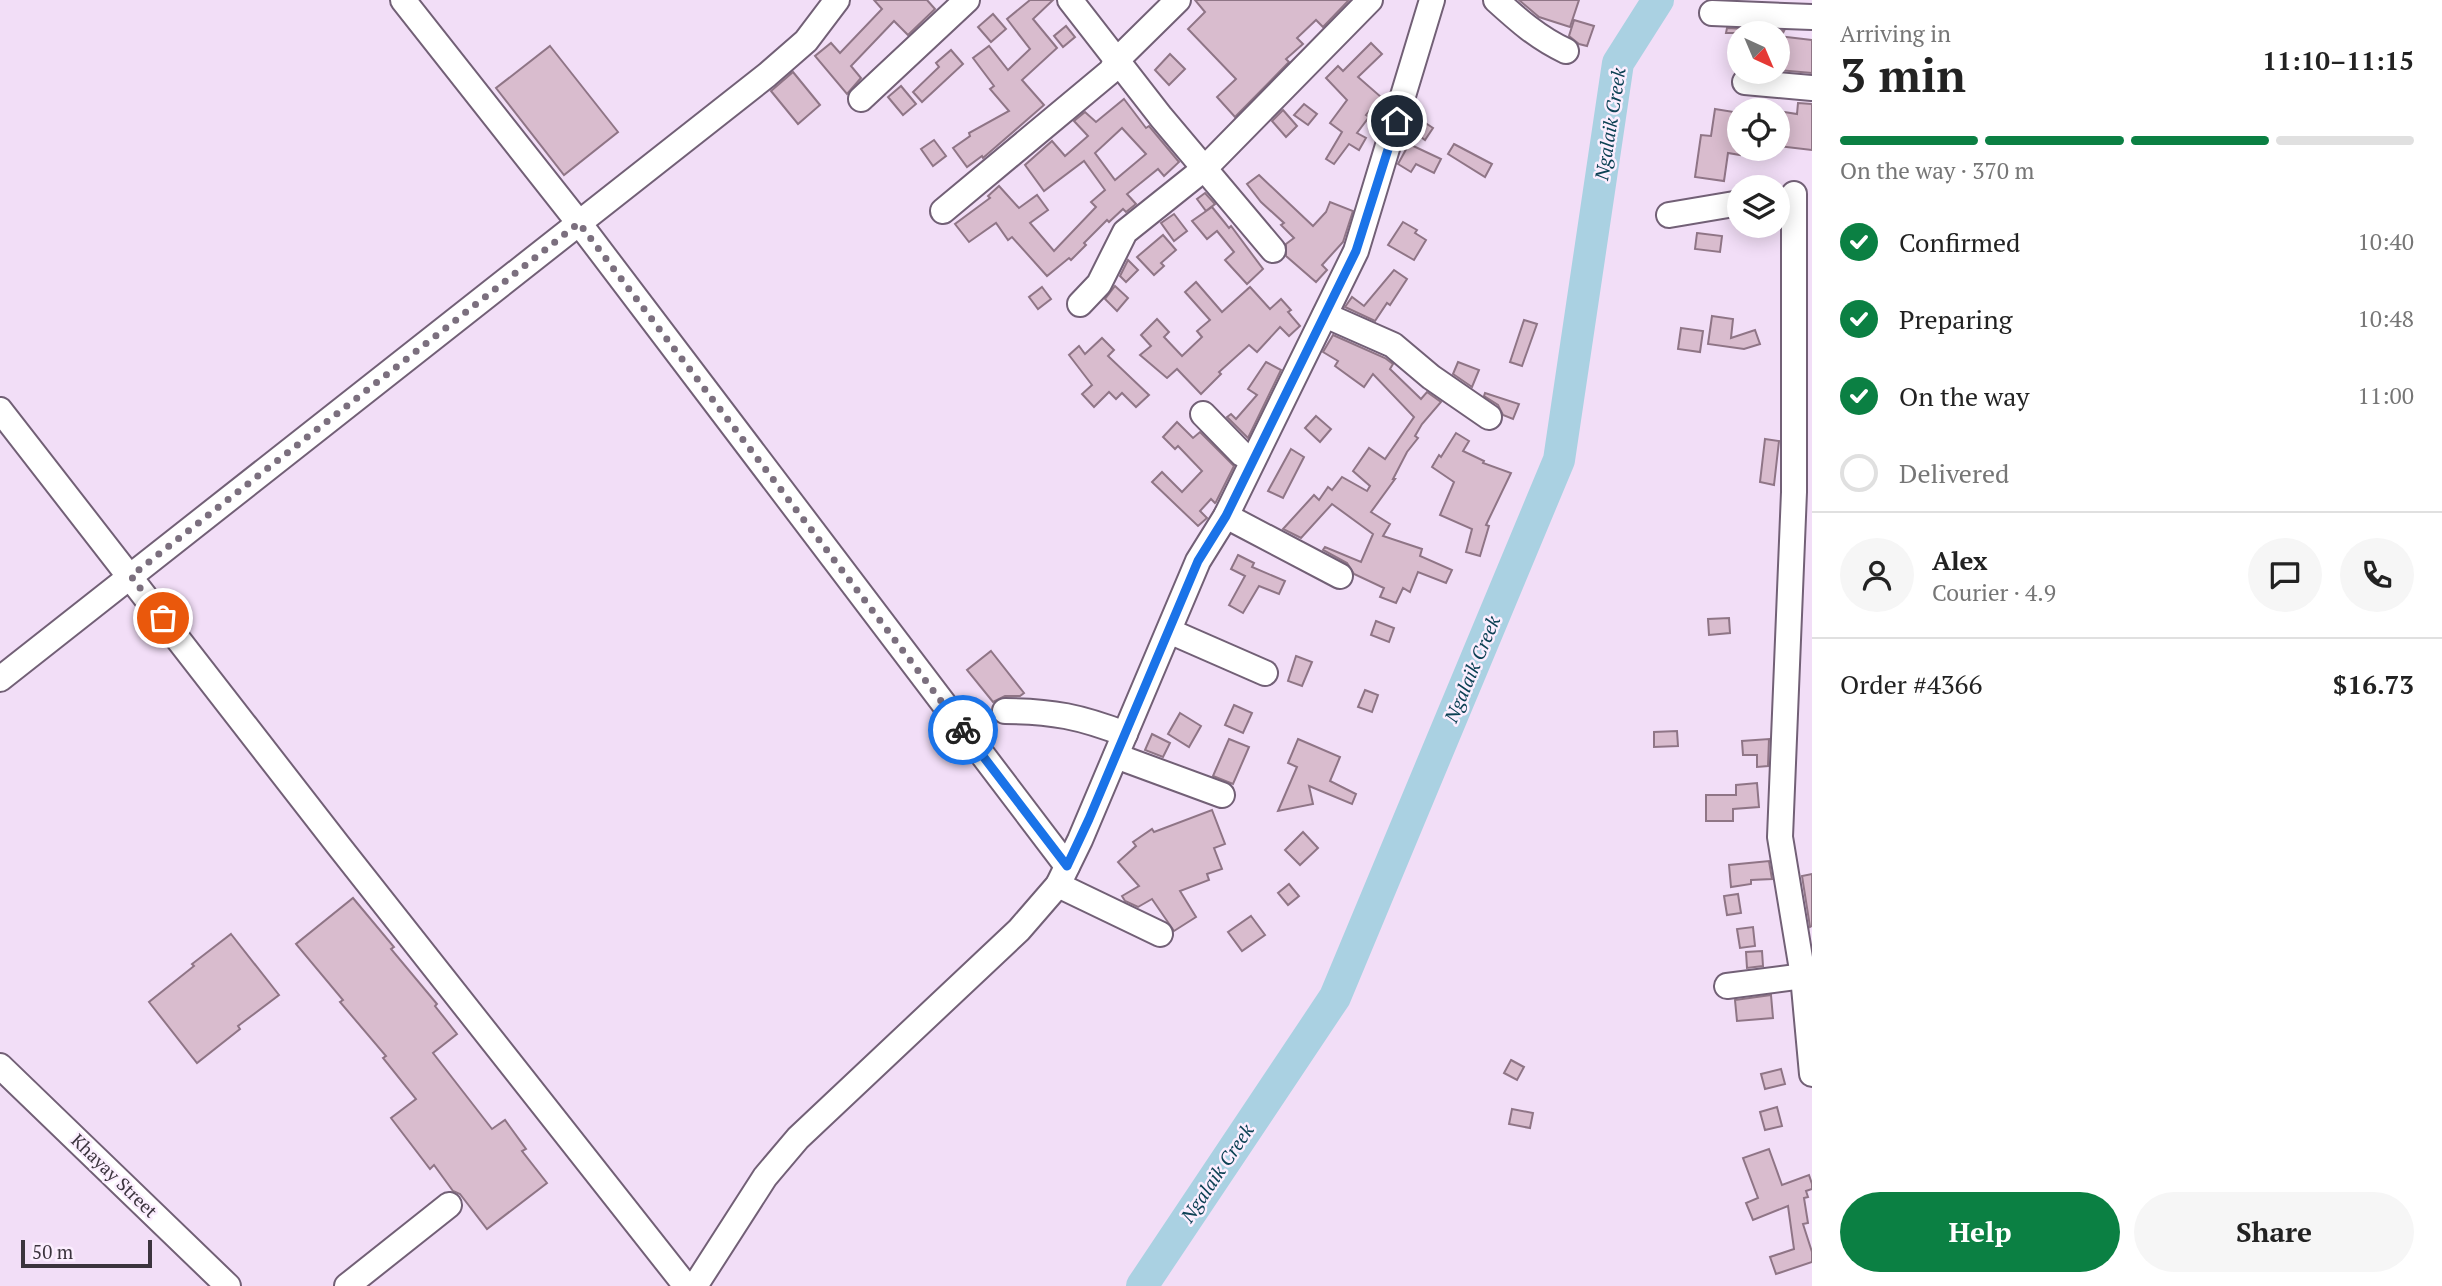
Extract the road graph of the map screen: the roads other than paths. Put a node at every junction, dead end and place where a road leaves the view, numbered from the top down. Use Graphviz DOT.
graph roads {
  1 [pos="403,0"];
  2 [pos="837,0"];
  3 [pos="967,0"];
  4 [pos="1070,0"];
  5 [pos="1178,0"];
  6 [pos="1370,0"];
  7 [pos="1432,0"];
  8 [pos="1496,0"];
  9 [pos="1712,13"];
  10 [pos="1812,17"];
  11 [pos="1566,51"];
  12 [pos="1116,61"];
  13 [pos="1767,84"];
  14 [pos="1812,88"];
  15 [pos="861,99"];
  16 [pos="1205,167"];
  17 [pos="1795,194"];
  18 [pos="1727,205"];
  19 [pos="943,211"];
  20 [pos="1669,215"];
  21 [pos="579,223"];
  22 [pos="1273,250"];
  23 [pos="1080,304"];
  24 [pos="1325,316"];
  25 [pos="0,410"];
  26 [pos="1203,414"];
  27 [pos="1489,417"];
  28 [pos="1253,460"];
  29 [pos="1803,491"];
  30 [pos="1226,516"];
  31 [pos="131,576"];
  32 [pos="1340,576"];
  33 [pos="1169,631"];
  34 [pos="1265,673"];
  35 [pos="0,679"];
  36 [pos="1005,711"];
  37 [pos="1121,745"];
  38 [pos="1222,796"];
  39 [pos="1063,876"];
  40 [pos="1160,934"];
  41 [pos="1808,975"];
  42 [pos="1727,986"];
  43 [pos="0,1066"];
  44 [pos="1812,1074"];
  45 [pos="449,1205"];
  46 [pos="228,1286"];
  47 [pos="347,1286"];
  48 [pos="686,1286"];
  49 [pos="695,1286"];
  1 -- 21 [label="street"];
  2 -- 21 [label="street"];
  3 -- 15 [label="street"];
  4 -- 12 [label="street"];
  5 -- 12 [label="street"];
  6 -- 16 [label="street"];
  7 -- 24 [label="street"];
  8 -- 11 [label="street"];
  9 -- 10 [label="street"];
  12 -- 16 [label="street"];
  12 -- 19 [label="street"];
  13 -- 14 [label="street"];
  16 -- 22 [label="street"];
  16 -- 23 [label="street"];
  17 -- 29 [label="street"];
  18 -- 20 [label="street"];
  21 -- 31 [label="street"];
  21 -- 39 [label="street"];
  24 -- 27 [label="street"];
  24 -- 28 [label="street"];
  25 -- 31 [label="street"];
  26 -- 28 [label="street"];
  28 -- 30 [label="street"];
  29 -- 41 [label="street"];
  30 -- 32 [label="street"];
  30 -- 33 [label="street"];
  31 -- 35 [label="street"];
  31 -- 48 [label="street"];
  33 -- 34 [label="street"];
  33 -- 37 [label="street"];
  36 -- 37 [label="street"];
  37 -- 38 [label="street"];
  37 -- 39 [label="street"];
  39 -- 40 [label="street"];
  39 -- 49 [label="street"];
  41 -- 42 [label="street"];
  41 -- 44 [label="street"];
  43 -- 46 [label="street, Khayay Street"];
  45 -- 47 [label="street"];
}
